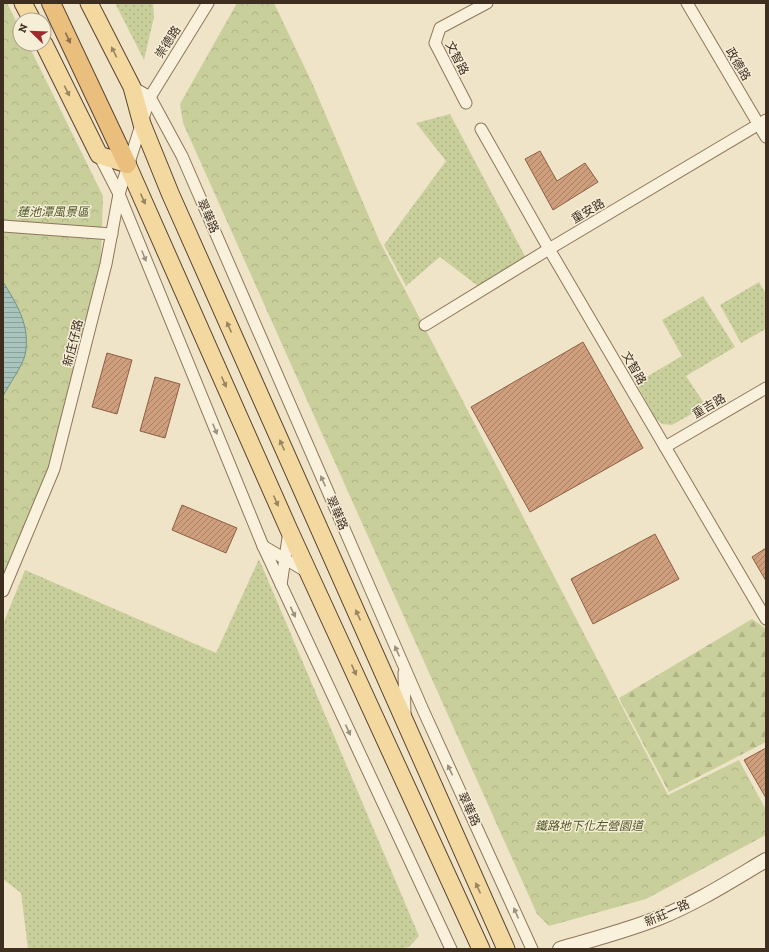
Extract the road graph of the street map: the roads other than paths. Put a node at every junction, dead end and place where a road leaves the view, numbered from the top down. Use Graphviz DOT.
graph roads {
  1 [pos="23,3"];
  2 [pos="51,3"];
  3 [pos="89,3"];
  4 [pos="208,3"];
  5 [pos="487,3"];
  6 [pos="687,3"];
  7 [pos="28,12"];
  8 [pos="48,52"];
  9 [pos="132,87"];
  10 [pos="150,97"];
  11 [pos="466,103"];
  12 [pos="762,122"];
  13 [pos="142,124"];
  14 [pos="481,128"];
  15 [pos="766,137"];
  16 [pos="99,155"];
  17 [pos="127,164"];
  18 [pos="119,194"];
  19 [pos="3,226"];
  20 [pos="112,234"];
  21 [pos="549,249"];
  22 [pos="425,325"];
  23 [pos="766,388"];
  24 [pos="665,447"];
  25 [pos="289,530"];
  26 [pos="263,546"];
  27 [pos="283,560"];
  28 [pos="310,574"];
  29 [pos="281,586"];
  30 [pos="3,591"];
  31 [pos="766,619"];
  32 [pos="404,667"];
  33 [pos="386,679"];
  34 [pos="405,695"];
  35 [pos="423,710"];
  36 [pos="405,723"];
  37 [pos="766,860"];
  38 [pos="451,949"];
  39 [pos="481,949"];
  40 [pos="506,949"];
  41 [pos="532,949"];
  42 [pos="560,949"];
  1 -- 7 [label="main road"];
  2 -- 17 [label="highway, one-way"];
  9 -- 3 [label="main road, 翠華路, one-way"];
  4 -- 10 [label="street, 崇德路"];
  5 -- 11 [label="street, 文智路"];
  6 -- 12 [label="street, 政德路"];
  8 -- 16 [label="main road, one-way"];
  9 -- 10 [label="street"];
  9 -- 13 [label="main road, 翠華路"];
  10 -- 13 [label="street, 新庄仔路"];
  32 -- 10 [label="street, 翠華路, one-way"];
  12 -- 15 [label="street, 政德路"];
  12 -- 21 [label="street, 重安路"];
  13 -- 17 [label="street, 新庄仔路"];
  33 -- 13 [label="main road, 翠華路, one-way"];
  14 -- 21 [label="street, 文智路"];
  16 -- 17 [label="main road"];
  16 -- 18 [label="street"];
  17 -- 18 [label="street, 新庄仔路"];
  17 -- 25 [label="main road, one-way"];
  18 -- 20 [label="street, 新庄仔路"];
  18 -- 26 [label="street, one-way"];
  19 -- 20 [label="street"];
  20 -- 30 [label="street, 新庄仔路"];
  21 -- 22 [label="street, 重安路"];
  21 -- 24 [label="street, 文智路"];
  23 -- 24 [label="street, 重吉路"];
  24 -- 31 [label="street, 文智路"];
  25 -- 27 [label="street"];
  25 -- 28 [label="main road"];
  26 -- 27 [label="street"];
  26 -- 29 [label="street"];
  27 -- 28 [label="street"];
  27 -- 29 [label="street"];
  28 -- 39 [label="main road, one-way"];
  29 -- 38 [label="street, one-way"];
  32 -- 34 [label="street"];
  32 -- 35 [label="street, 翠華路"];
  33 -- 34 [label="street"];
  33 -- 36 [label="main road, 翠華路"];
  34 -- 35 [label="street"];
  34 -- 36 [label="street"];
  41 -- 35 [label="street, 翠華路, one-way"];
  40 -- 36 [label="main road, 翠華路, one-way"];
  37 -- 42 [label="street, 新莊一路"];
}
